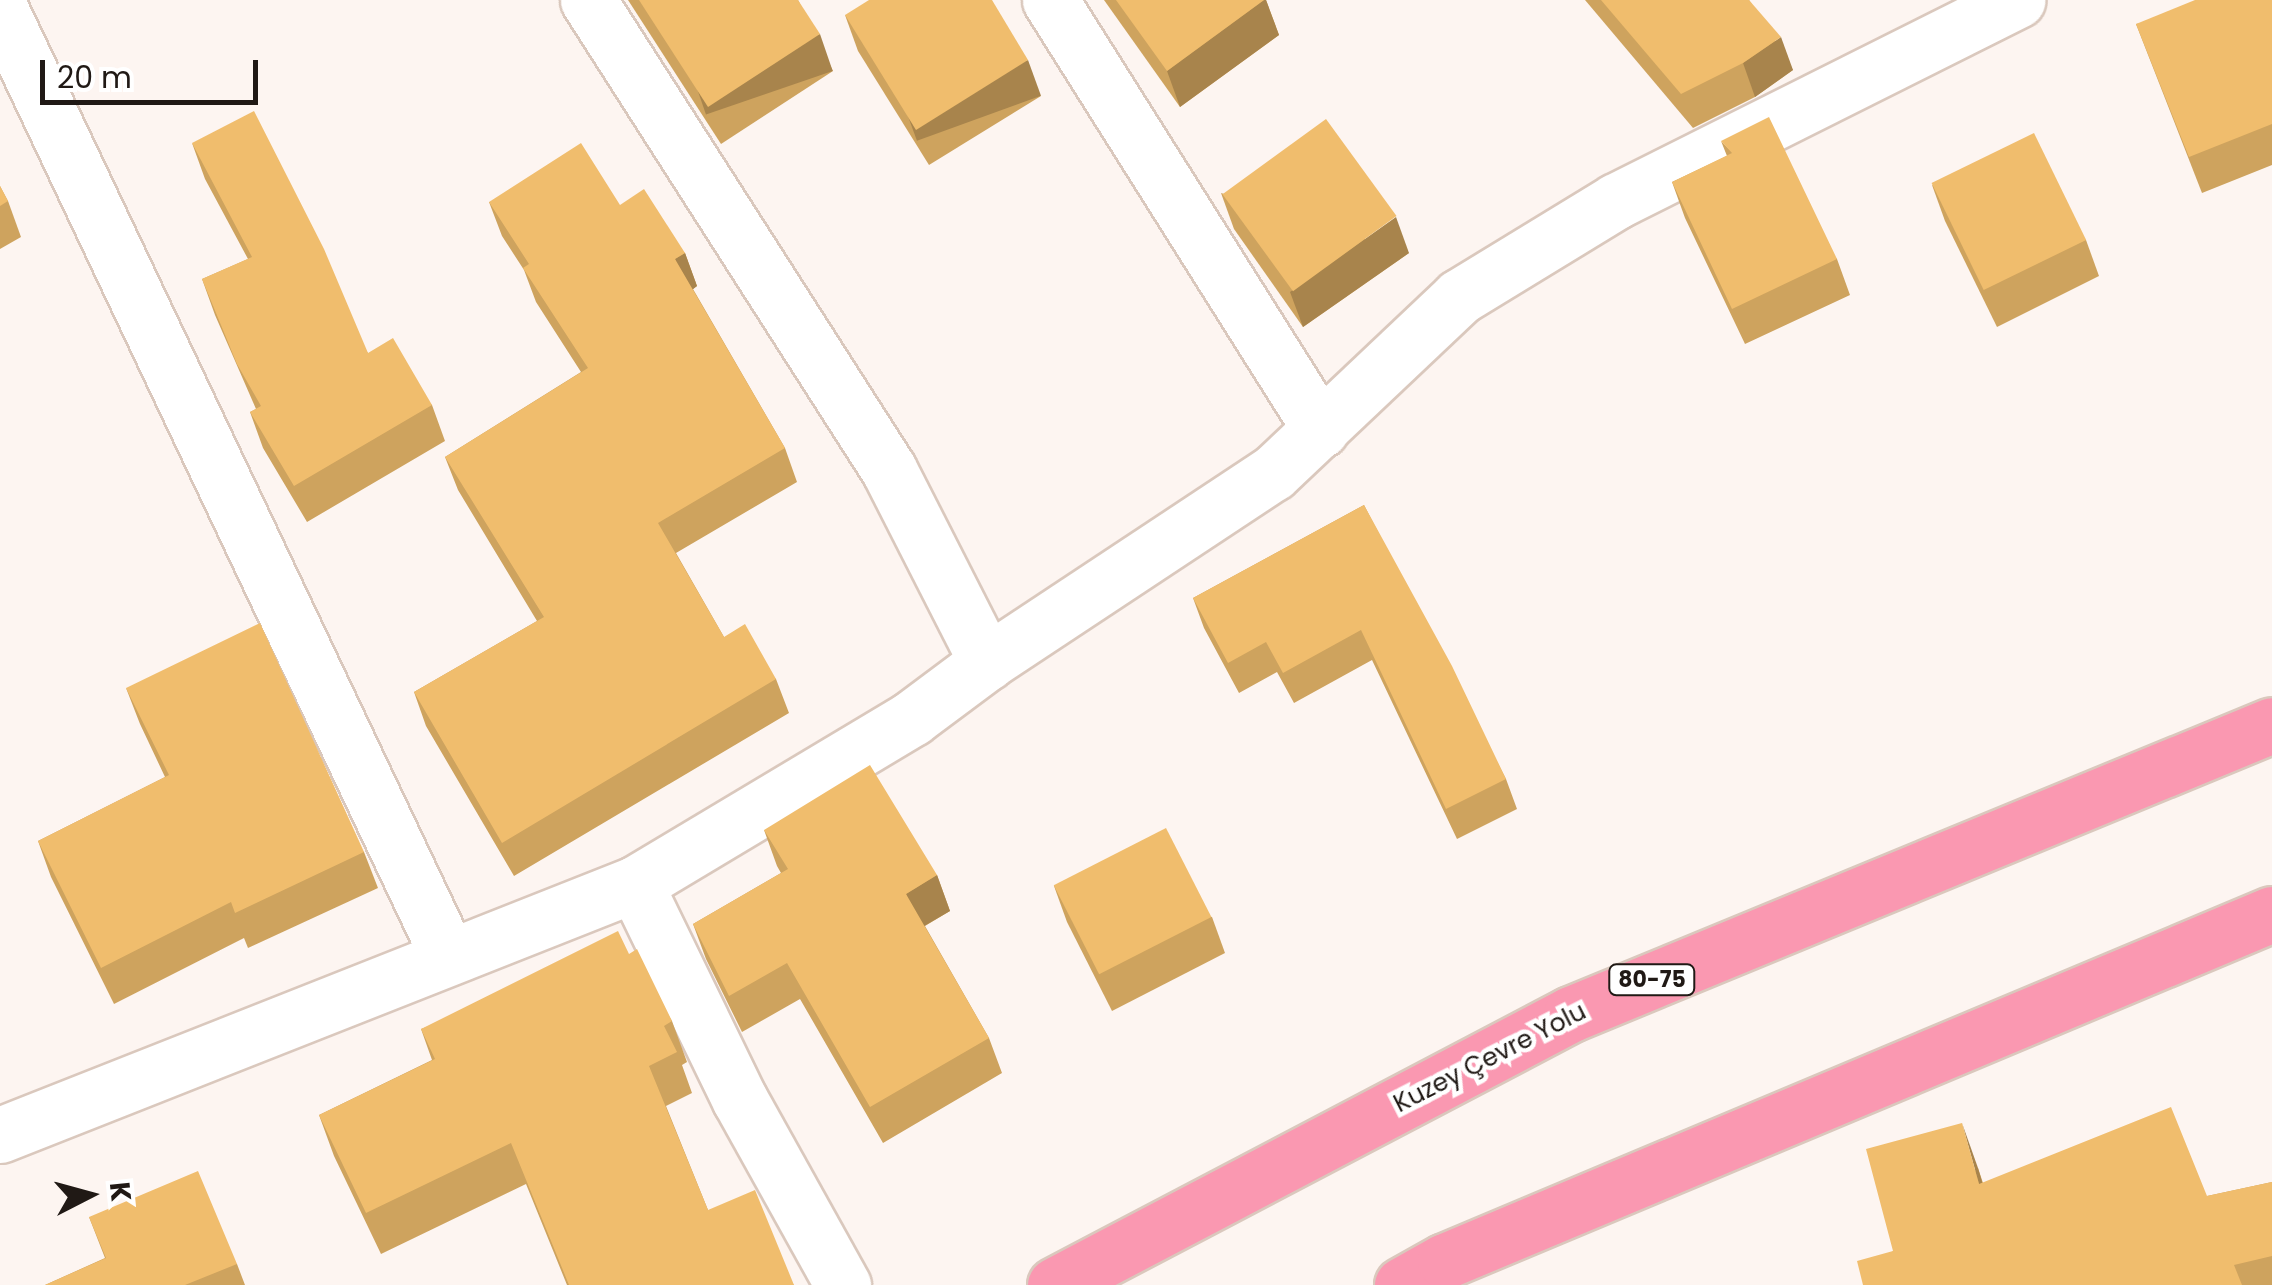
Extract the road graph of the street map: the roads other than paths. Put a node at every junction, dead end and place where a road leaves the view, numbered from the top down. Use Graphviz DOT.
graph roads {
  1 [pos="588,0"];
  2 [pos="1050,0"];
  3 [pos="2018,0"];
  4 [pos="0,9"];
  5 [pos="1321,430"];
  6 [pos="987,662"];
  7 [pos="2272,725"];
  8 [pos="634,884"];
  9 [pos="2272,914"];
  10 [pos="448,956"];
  11 [pos="0,1134"];
  12 [pos="843,1285"];
  13 [pos="1055,1285"];
  14 [pos="1402,1285"];
  1 -- 6 [label="street"];
  2 -- 5 [label="street"];
  3 -- 5 [label="street"];
  4 -- 10 [label="street"];
  5 -- 6 [label="street"];
  6 -- 8 [label="street"];
  7 -- 13 [label="highway, Kuzey Çevre Yolu / 80-75"];
  8 -- 10 [label="street"];
  8 -- 12 [label="street"];
  9 -- 14 [label="highway"];
  10 -- 11 [label="street"];
}
